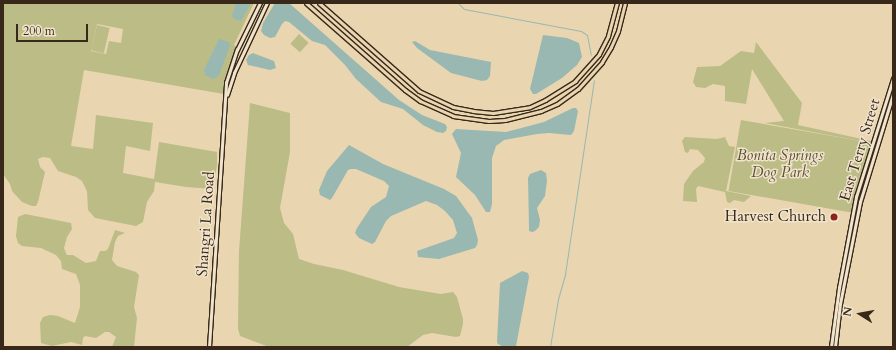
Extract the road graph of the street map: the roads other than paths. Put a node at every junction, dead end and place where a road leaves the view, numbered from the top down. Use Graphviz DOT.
graph roads {
  1 [pos="260,3"];
  2 [pos="267,3"];
  3 [pos="306,3"];
  4 [pos="319,3"];
  5 [pos="617,3"];
  6 [pos="625,3"];
  7 [pos="893,79"];
  8 [pos="893,94"];
  9 [pos="225,103"];
  10 [pos="209,347"];
  11 [pos="831,347"];
  12 [pos="835,347"];
  1 -- 9 [label="street, Shangri La Road"];
  2 -- 9 [label="street, Shangri La Road"];
  3 -- 6 [label="main road"];
  4 -- 5 [label="main road"];
  7 -- 11 [label="street, East Terry Street"];
  8 -- 12 [label="street"];
  9 -- 10 [label="street, Shangri La Road"];
}
